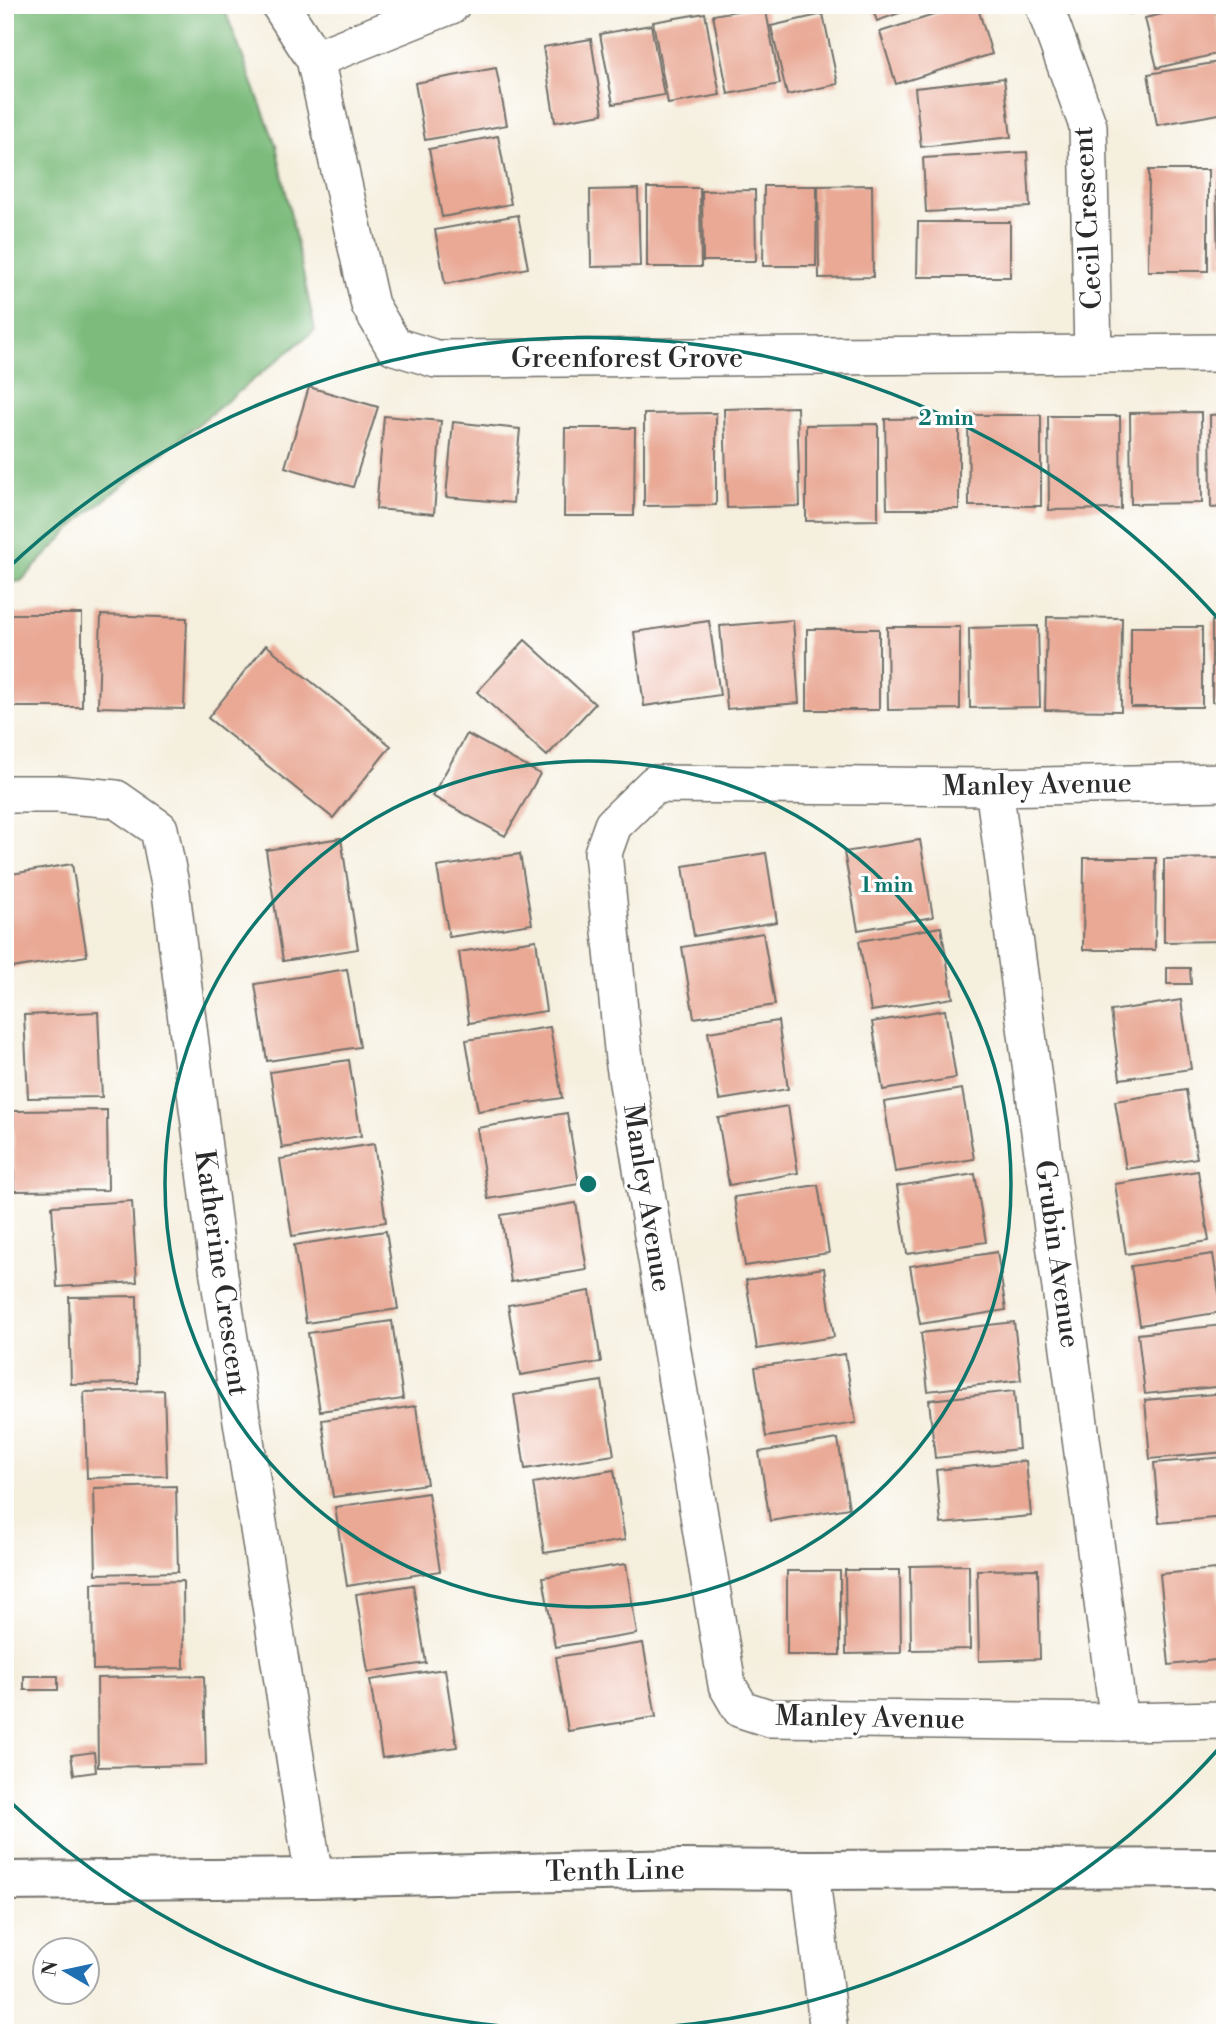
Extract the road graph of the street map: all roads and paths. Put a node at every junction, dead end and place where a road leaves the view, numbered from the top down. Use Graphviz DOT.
graph roads {
  1 [pos="280,5"];
  2 [pos="451,5"];
  3 [pos="1044,5"];
  4 [pos="316,59"];
  5 [pos="1225,353"];
  6 [pos="1093,354"];
  7 [pos="1225,782"];
  8 [pos="994,787"];
  9 [pos="5,794"];
  10 [pos="1225,1720"];
  11 [pos="1119,1722"];
  12 [pos="1225,1868"];
  13 [pos="810,1870"];
  14 [pos="314,1878"];
  15 [pos="5,1881"];
  16 [pos="828,2033"];
  1 -- 4 [label="street, Greenforest Grove"];
  2 -- 4 [label="street"];
  3 -- 6 [label="street, Cecil Crescent"];
  4 -- 6 [label="street, Greenforest Grove"];
  5 -- 6 [label="street, Greenforest Grove"];
  7 -- 8 [label="street, Manley Avenue"];
  8 -- 11 [label="street, Grubin Avenue"];
  8 -- 11 [label="street, Manley Avenue"];
  9 -- 14 [label="street, Katherine Crescent"];
  10 -- 11 [label="street, Manley Avenue"];
  12 -- 13 [label="street, Tenth Line"];
  13 -- 14 [label="street, Tenth Line"];
  13 -- 16 [label="street"];
  14 -- 15 [label="street, Tenth Line"];
}
